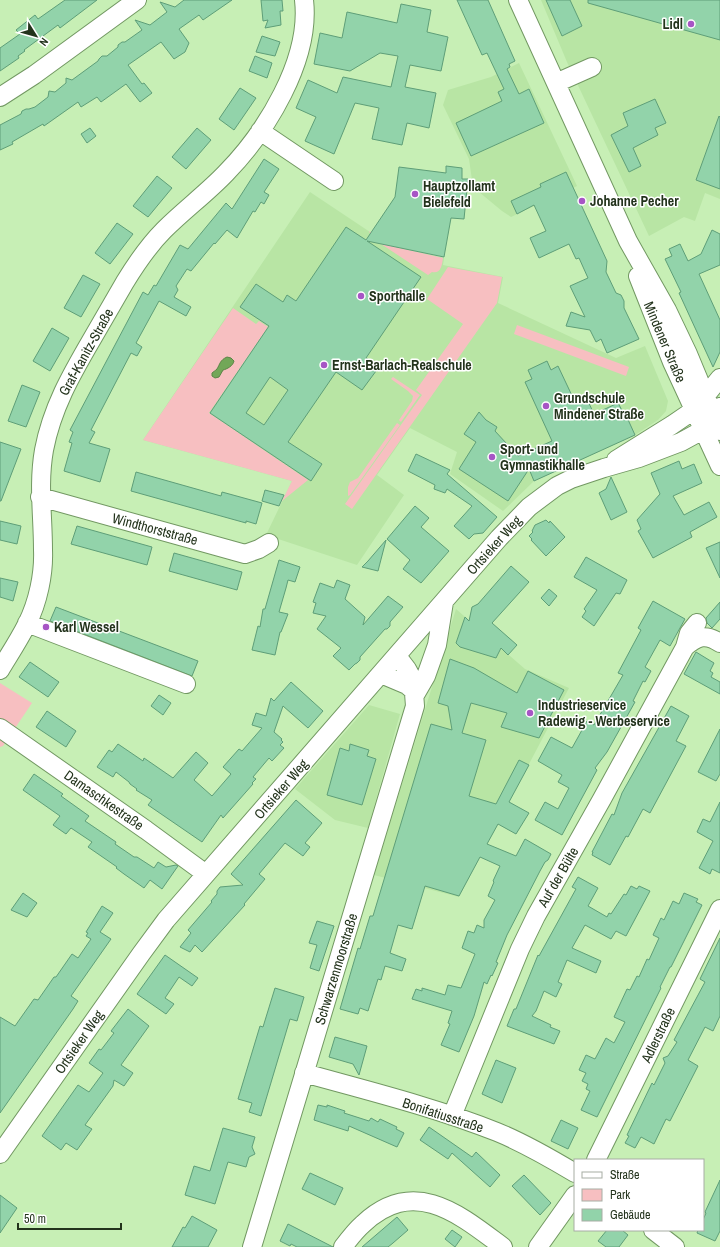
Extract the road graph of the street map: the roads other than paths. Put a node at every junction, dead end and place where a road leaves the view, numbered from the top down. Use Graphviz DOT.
graph roads {
  1 [pos="135,0"];
  2 [pos="304,0"];
  3 [pos="518,0"];
  4 [pos="592,67"];
  5 [pos="556,83"];
  6 [pos="0,97"];
  7 [pos="260,131"];
  8 [pos="334,181"];
  9 [pos="616,215"];
  10 [pos="720,378"];
  11 [pos="705,396"];
  12 [pos="694,410"];
  13 [pos="714,421"];
  14 [pos="720,466"];
  15 [pos="604,468"];
  16 [pos="40,498"];
  17 [pos="269,543"];
  18 [pos="444,601"];
  19 [pos="27,623"];
  20 [pos="697,623"];
  21 [pos="716,641"];
  22 [pos="685,647"];
  23 [pos="397,656"];
  24 [pos="0,670"];
  25 [pos="381,674"];
  26 [pos="186,684"];
  27 [pos="414,692"];
  28 [pos="0,728"];
  29 [pos="206,874"];
  30 [pos="720,909"];
  31 [pos="304,1073"];
  32 [pos="452,1116"];
  33 [pos="0,1154"];
  34 [pos="596,1159"];
  35 [pos="574,1172"];
  36 [pos="574,1196"];
  37 [pos="654,1231"];
  38 [pos="252,1247"];
  39 [pos="343,1247"];
  40 [pos="503,1247"];
  41 [pos="538,1247"];
  42 [pos="675,1247"];
  1 -- 6 [label="street"];
  2 -- 7 [label="street, Graf-Kanitz-Straße"];
  3 -- 5 [label="street, Mindener Straße"];
  4 -- 5 [label="street"];
  5 -- 9 [label="street, Mindener Straße"];
  7 -- 8 [label="street"];
  7 -- 16 [label="street, Graf-Kanitz-Straße"];
  9 -- 11 [label="street, Mindener Straße"];
  9 -- 12 [label="street, Mindener Straße"];
  10 -- 11 [label="street, Ortsieker Weg"];
  11 -- 12 [label="street, Ortsieker Weg"];
  11 -- 13 [label="street, Mindener Straße"];
  12 -- 13 [label="street, Mindener Straße"];
  12 -- 15 [label="street, Ortsieker Weg"];
  13 -- 14 [label="street, Mindener Straße"];
  13 -- 15 [label="street, Ortsieker Weg"];
  15 -- 18 [label="street, Ortsieker Weg"];
  16 -- 17 [label="street, Windthorststraße"];
  16 -- 19 [label="street, Graf-Kanitz-Straße"];
  18 -- 23 [label="street, Ortsieker Weg"];
  18 -- 27 [label="street"];
  19 -- 24 [label="street, Graf-Kanitz-Straße"];
  19 -- 26 [label="street"];
  20 -- 22 [label="street, Auf der Bülte"];
  21 -- 22 [label="street"];
  22 -- 32 [label="street, Auf der Bülte"];
  23 -- 25 [label="street, Ortsieker Weg"];
  23 -- 27 [label="street, Schwarzenmoorstraße"];
  25 -- 27 [label="street"];
  25 -- 29 [label="street, Ortsieker Weg"];
  27 -- 31 [label="street, Schwarzenmoorstraße"];
  28 -- 29 [label="street, Damaschkestraße"];
  29 -- 33 [label="street, Ortsieker Weg"];
  30 -- 34 [label="street, Adlerstraße"];
  31 -- 32 [label="street, Bonifatiusstraße"];
  31 -- 38 [label="street, Schwarzenmoorstraße"];
  32 -- 35 [label="street, Bonifatiusstraße"];
  36 -- 41 [label="street"];
  37 -- 42 [label="street"];
  39 -- 40 [label="street"];
}
